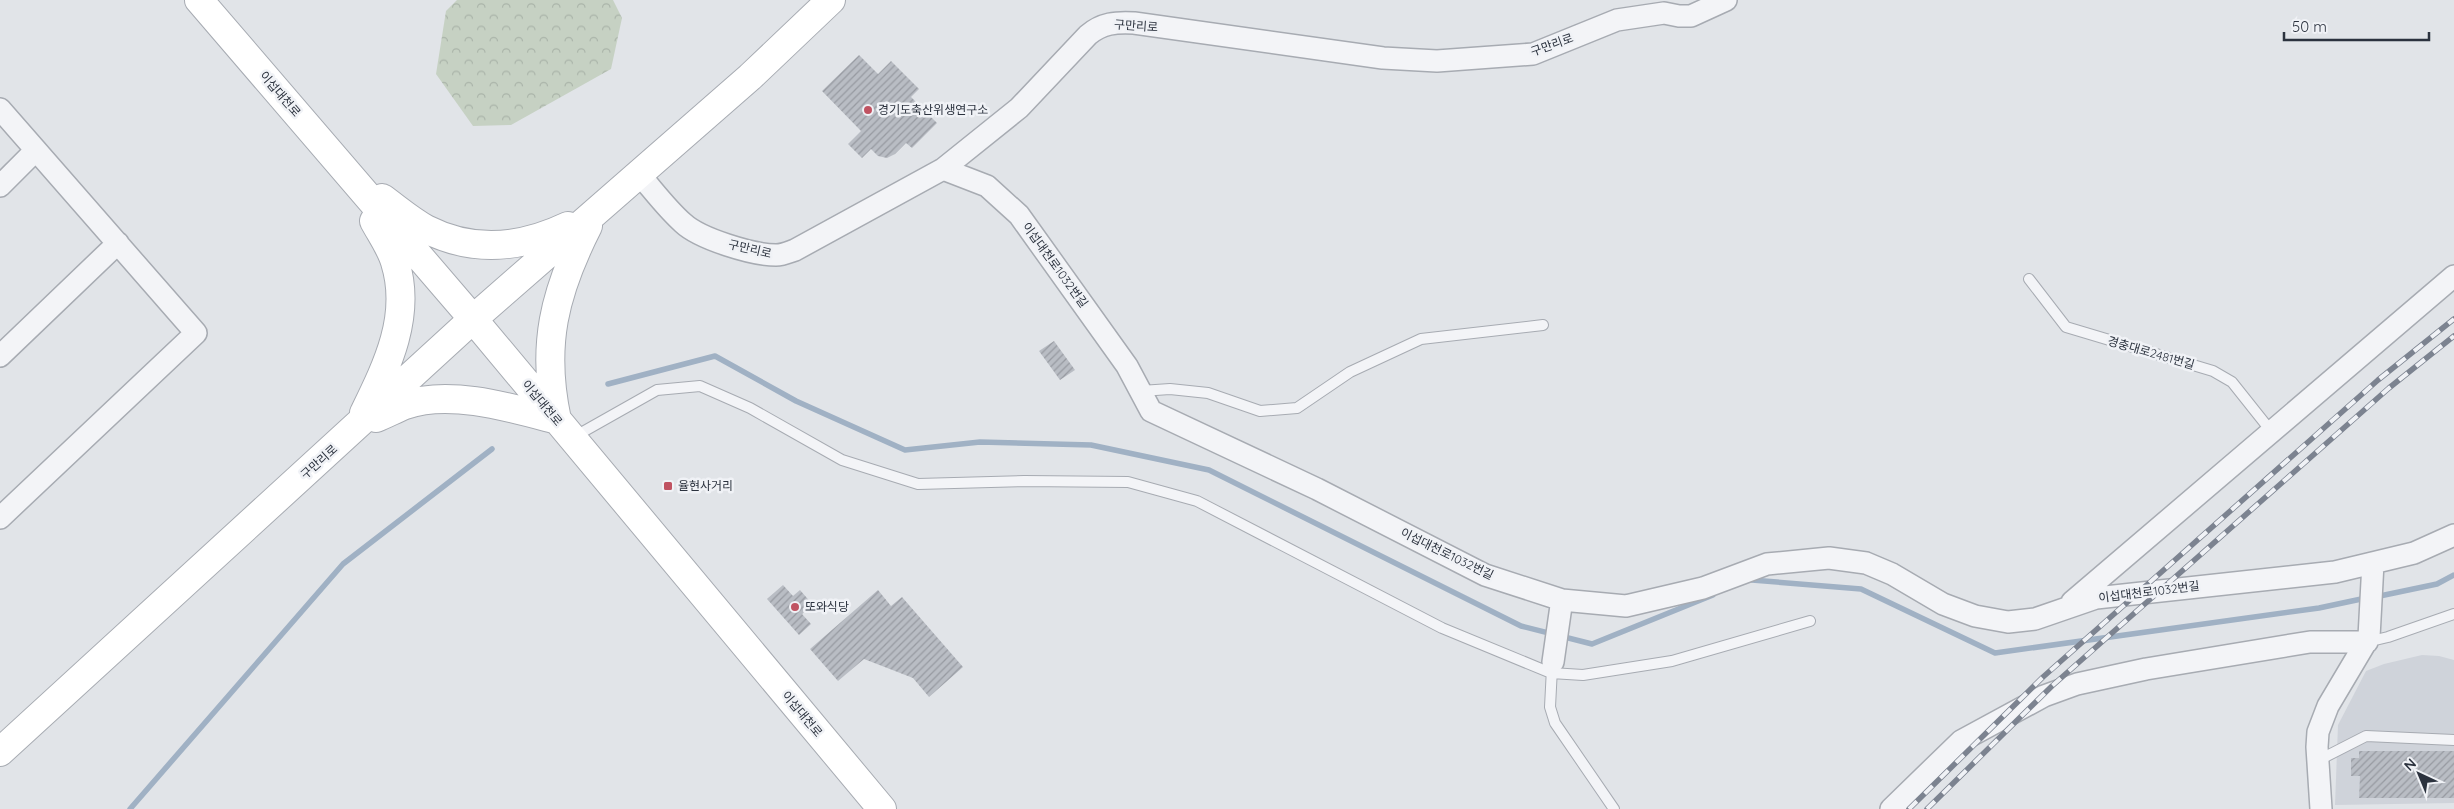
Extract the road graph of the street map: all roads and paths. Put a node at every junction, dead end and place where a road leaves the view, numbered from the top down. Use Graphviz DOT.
graph roads {
  1 [pos="199,0"];
  2 [pos="831,0"];
  3 [pos="1726,0"];
  4 [pos="0,109"];
  5 [pos="36,150"];
  6 [pos="943,169"];
  7 [pos="348,174"];
  8 [pos="639,174"];
  9 [pos="0,186"];
  10 [pos="594,214"];
  11 [pos="118,243"];
  12 [pos="2454,276"];
  13 [pos="2029,279"];
  14 [pos="473,319"];
  15 [pos="1543,325"];
  16 [pos="0,356"];
  17 [pos="1141,391"];
  18 [pos="357,427"];
  19 [pos="564,429"];
  20 [pos="2271,431"];
  21 [pos="0,518"];
  22 [pos="2454,535"];
  23 [pos="2373,563"];
  24 [pos="1561,606"];
  25 [pos="2063,609"];
  26 [pos="2454,614"];
  27 [pos="1810,622"];
  28 [pos="2369,636"];
  29 [pos="1552,668"];
  30 [pos="2454,740"];
  31 [pos="0,752"];
  32 [pos="2318,761"];
  33 [pos="882,809"];
  34 [pos="1614,809"];
  35 [pos="1891,809"];
  36 [pos="2321,809"];
  1 -- 7 [label="street, 이섭대천로"];
  2 -- 8 [label="street, 구만리로"];
  3 -- 6 [label="street, 구만리로"];
  4 -- 5 [label="street"];
  5 -- 9 [label="street"];
  5 -- 11 [label="street"];
  6 -- 8 [label="street, 구만리로"];
  6 -- 17 [label="street, 이섭대천로1032번길"];
  7 -- 10 [label="street"];
  7 -- 14 [label="street, 이섭대천로"];
  7 -- 18 [label="street"];
  8 -- 10 [label="street, 구만리로"];
  10 -- 14 [label="street, 구만리로"];
  10 -- 19 [label="street"];
  11 -- 16 [label="street"];
  11 -- 21 [label="street"];
  12 -- 20 [label="street"];
  13 -- 20 [label="lane, 경충대로2481번길"];
  14 -- 18 [label="street, 구만리로"];
  14 -- 19 [label="street, 이섭대천로"];
  15 -- 17 [label="lane"];
  17 -- 25 [label="street, 이섭대천로1032번길"];
  18 -- 19 [label="street"];
  18 -- 31 [label="street, 구만리로"];
  19 -- 29 [label="lane"];
  19 -- 33 [label="street, 이섭대천로"];
  20 -- 25 [label="street"];
  22 -- 23 [label="street"];
  23 -- 25 [label="street, 이섭대천로1032번길"];
  23 -- 28 [label="street"];
  24 -- 29 [label="street"];
  26 -- 28 [label="lane"];
  27 -- 29 [label="lane"];
  28 -- 32 [label="street"];
  28 -- 35 [label="street"];
  29 -- 34 [label="lane"];
  30 -- 32 [label="lane"];
  32 -- 36 [label="street"];
}
